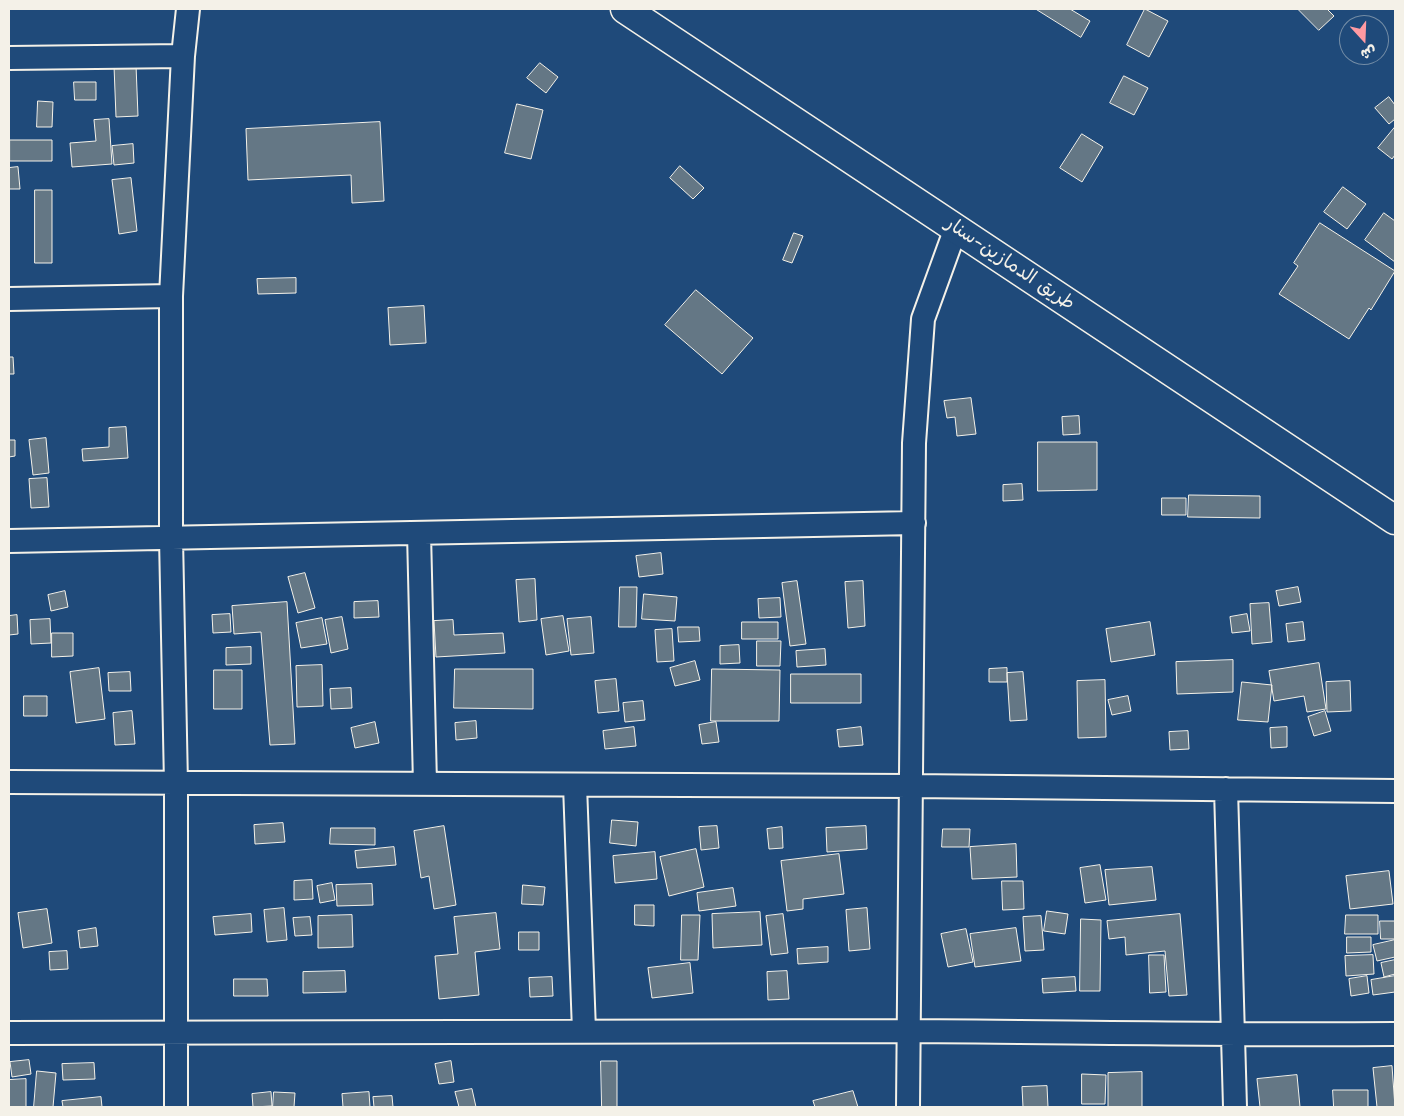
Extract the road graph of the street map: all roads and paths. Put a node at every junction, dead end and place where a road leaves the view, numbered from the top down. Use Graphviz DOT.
graph roads {
  1 [pos="188,9"];
  2 [pos="625,9"];
  3 [pos="183,56"];
  4 [pos="9,58"];
  5 [pos="956,228"];
  6 [pos="171,296"];
  7 [pos="9,299"];
  8 [pos="1395,520"];
  9 [pos="914,523"];
  10 [pos="419,533"];
  11 [pos="170,538"];
  12 [pos="9,541"];
  13 [pos="9,782"];
  14 [pos="176,784"];
  15 [pos="425,784"];
  16 [pos="575,785"];
  17 [pos="911,786"];
  18 [pos="1226,789"];
  19 [pos="1395,791"];
  20 [pos="176,1031"];
  21 [pos="584,1031"];
  22 [pos="909,1031"];
  23 [pos="9,1033"];
  24 [pos="1395,1034"];
  25 [pos="1234,1035"];
  26 [pos="176,1107"];
  27 [pos="908,1107"];
  28 [pos="1235,1107"];
  1 -- 3 [label="street"];
  2 -- 5 [label="highway, طريق الدمازين-سنار"];
  3 -- 4 [label="street"];
  3 -- 6 [label="street"];
  5 -- 8 [label="highway, طريق الدمازين-سنار"];
  5 -- 9 [label="street"];
  6 -- 7 [label="street"];
  6 -- 11 [label="street"];
  9 -- 10 [label="street"];
  9 -- 17 [label="street"];
  10 -- 11 [label="street"];
  10 -- 15 [label="street"];
  11 -- 12 [label="street"];
  11 -- 14 [label="street"];
  13 -- 14 [label="street"];
  14 -- 15 [label="street"];
  14 -- 20 [label="street"];
  15 -- 16 [label="street"];
  16 -- 17 [label="street"];
  16 -- 21 [label="street"];
  17 -- 18 [label="street"];
  17 -- 22 [label="street"];
  18 -- 19 [label="street"];
  18 -- 25 [label="street"];
  20 -- 21 [label="street"];
  20 -- 23 [label="street"];
  20 -- 26 [label="street"];
  21 -- 22 [label="street"];
  22 -- 25 [label="street"];
  22 -- 27 [label="street"];
  24 -- 25 [label="street"];
  25 -- 28 [label="street"];
}
